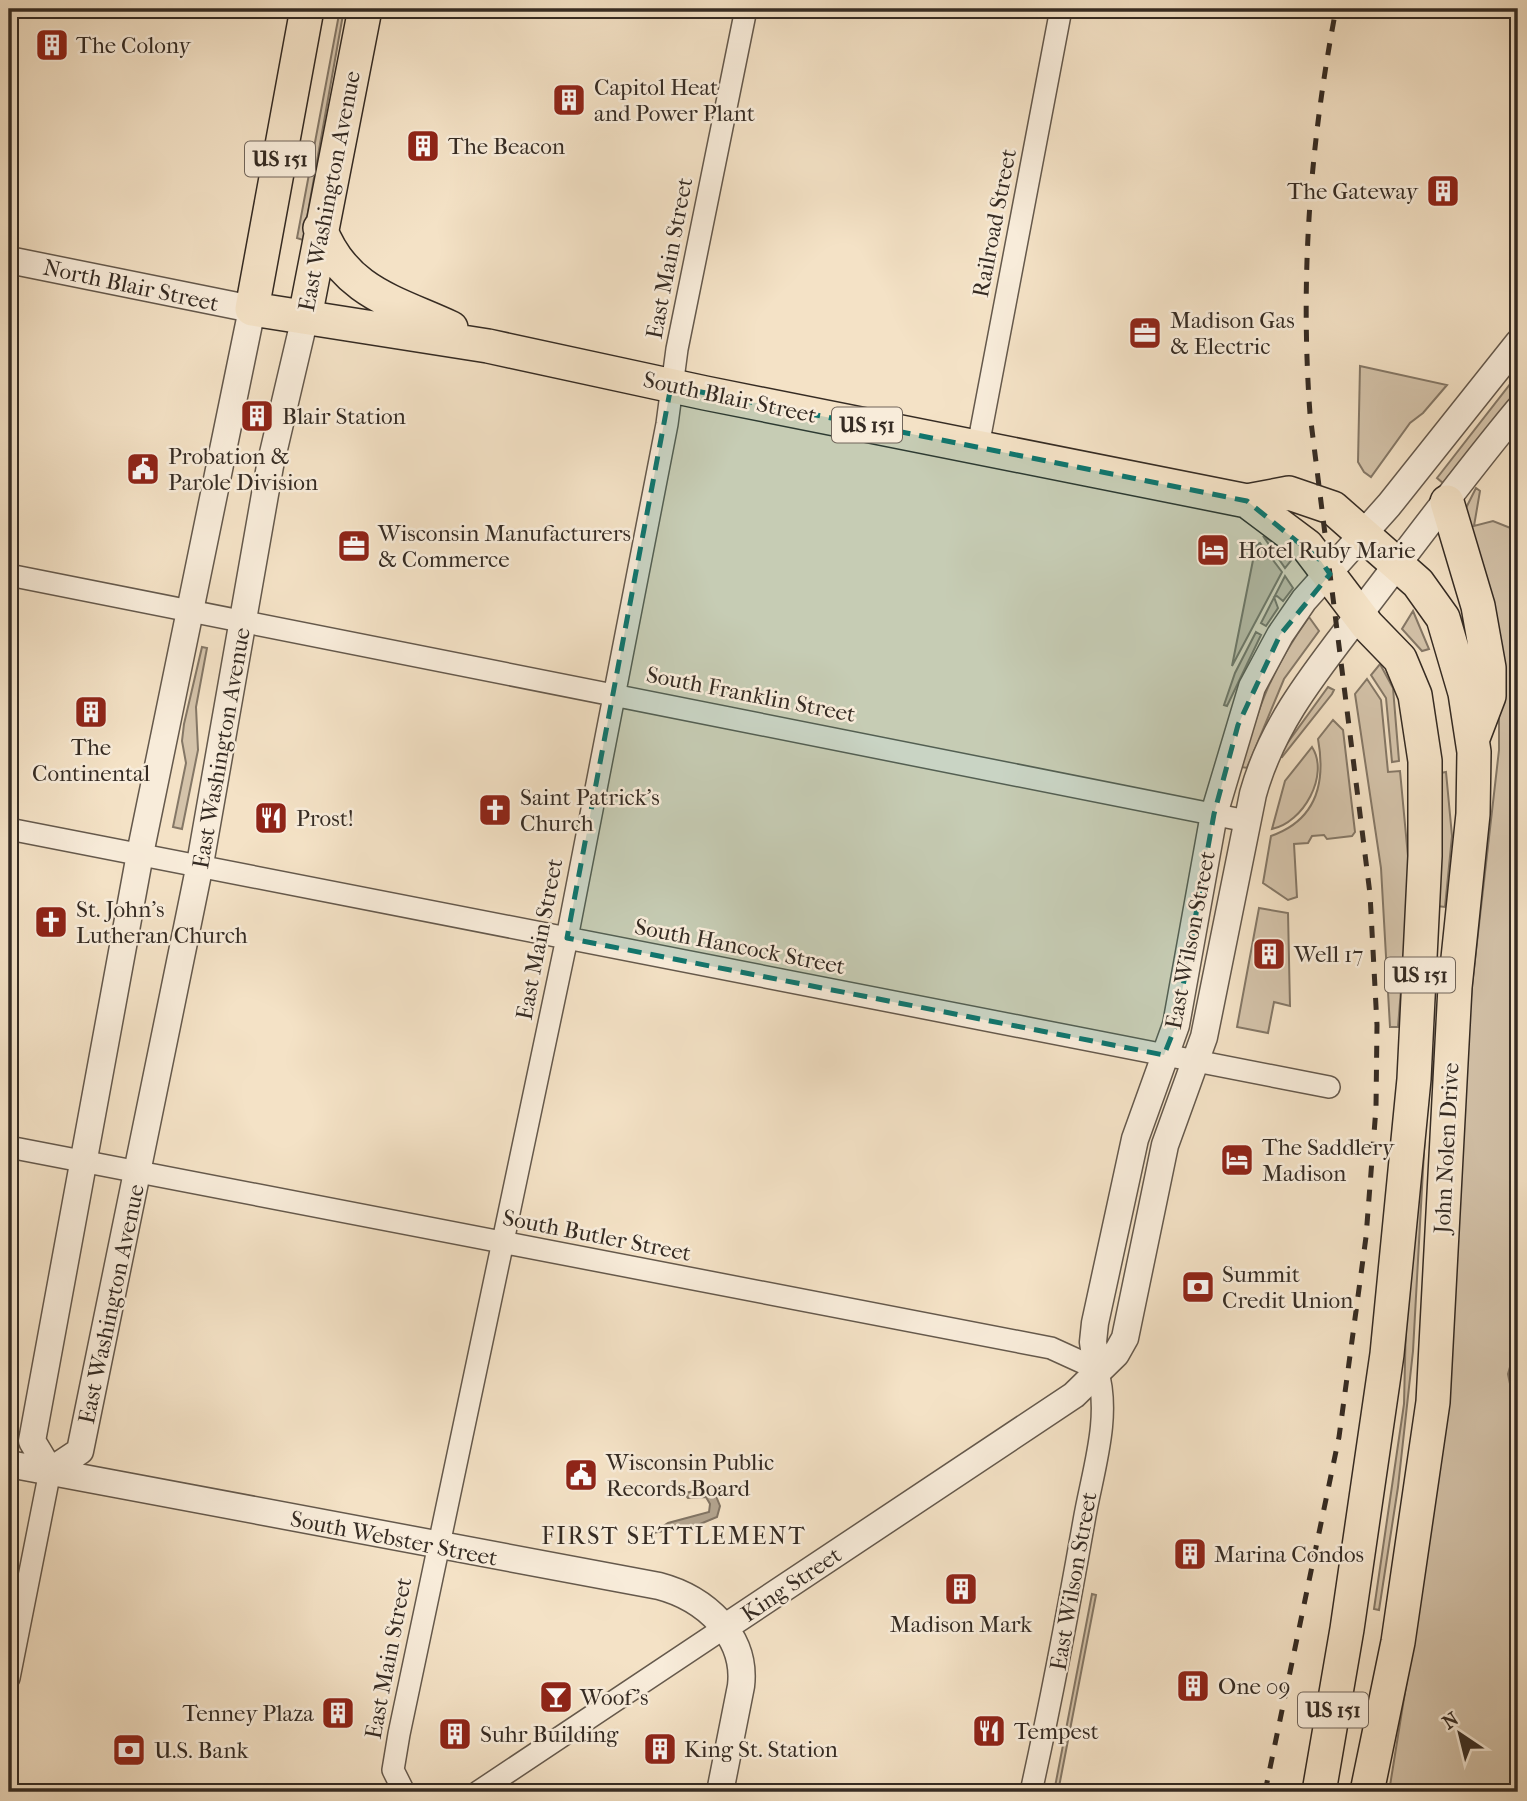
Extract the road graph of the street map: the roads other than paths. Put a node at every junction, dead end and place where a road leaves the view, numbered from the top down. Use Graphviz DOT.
graph roads {
  1 [pos="307,9"];
  2 [pos="365,9"];
  3 [pos="746,9"];
  4 [pos="1061,9"];
  5 [pos="320,228"];
  6 [pos="9,260"];
  7 [pos="253,309"];
  8 [pos="305,317"];
  9 [pos="1518,343"];
  10 [pos="488,346"];
  11 [pos="671,386"];
  12 [pos="1518,410"];
  13 [pos="978,446"];
  14 [pos="1247,501"];
  15 [pos="1447,502"];
  16 [pos="1365,533"];
  17 [pos="1398,563"];
  18 [pos="1330,574"];
  19 [pos="9,575"];
  20 [pos="191,609"];
  21 [pos="1359,615"];
  22 [pos="244,621"];
  23 [pos="614,694"];
  24 [pos="1472,740"];
  25 [pos="1214,814"];
  26 [pos="1247,821"];
  27 [pos="9,829"];
  28 [pos="140,854"];
  29 [pos="200,864"];
  30 [pos="567,938"];
  31 [pos="1164,1055"];
  32 [pos="1196,1061"];
  33 [pos="1329,1087"];
  34 [pos="9,1147"];
  35 [pos="83,1162"];
  36 [pos="138,1171"];
  37 [pos="503,1245"];
  38 [pos="1097,1369"];
  39 [pos="9,1464"];
  40 [pos="50,1471"];
  41 [pos="438,1546"];
  42 [pos="724,1628"];
  43 [pos="9,1678"];
  44 [pos="404,1792"];
  45 [pos="478,1792"];
  46 [pos="720,1792"];
  47 [pos="1031,1792"];
  48 [pos="1319,1792"];
  49 [pos="1367,1792"];
  1 -- 7 [label="main road, US 151"];
  2 -- 5 [label="main road, East Washington Avenue / US 151"];
  3 -- 11 [label="street, East Main Street"];
  4 -- 13 [label="street, Railroad Street"];
  5 -- 8 [label="main road, East Washington Avenue"];
  5 -- 10 [label="main road, US 151"];
  6 -- 7 [label="street, North Blair Street"];
  7 -- 8 [label="main road, South Blair Street / US 151"];
  7 -- 20 [label="street"];
  8 -- 10 [label="main road, South Blair Street / US 151"];
  8 -- 22 [label="street, East Washington Avenue"];
  9 -- 16 [label="street, East Wilson Street"];
  10 -- 11 [label="main road, South Blair Street / US 151"];
  11 -- 13 [label="main road, South Blair Street / US 151"];
  11 -- 23 [label="street, East Main Street"];
  12 -- 15 [label="street, East Wilson Street"];
  13 -- 14 [label="main road, South Blair Street / US 151"];
  14 -- 16 [label="main road, South Blair Street / US 151"];
  14 -- 18 [label="main road, South Blair Street / US 151"];
  15 -- 17 [label="street, East Wilson Street"];
  15 -- 24 [label="main road"];
  16 -- 17 [label="main road, John Nolen Drive / US 151"];
  16 -- 18 [label="street, East Wilson Street"];
  17 -- 21 [label="street, East Wilson Street"];
  17 -- 24 [label="main road, John Nolen Drive / US 151"];
  18 -- 21 [label="main road, John Nolen Drive / US 151"];
  18 -- 25 [label="street, East Wilson Street"];
  19 -- 20 [label="street, South Franklin Street"];
  20 -- 22 [label="street, South Franklin Street"];
  20 -- 28 [label="street"];
  21 -- 26 [label="street, East Wilson Street"];
  21 -- 48 [label="main road, John Nolen Drive / US 151"];
  22 -- 23 [label="street, South Franklin Street"];
  22 -- 29 [label="street, East Washington Avenue"];
  23 -- 25 [label="street, South Franklin Street"];
  23 -- 30 [label="street, East Main Street"];
  24 -- 49 [label="main road, John Nolen Drive / US 151"];
  25 -- 26 [label="street, South Franklin Street"];
  25 -- 31 [label="street, East Wilson Street"];
  26 -- 32 [label="street, East Wilson Street"];
  27 -- 28 [label="street, South Hancock Street"];
  28 -- 29 [label="street, South Hancock Street"];
  28 -- 35 [label="street"];
  29 -- 30 [label="street, South Hancock Street"];
  29 -- 36 [label="street, East Washington Avenue"];
  30 -- 31 [label="street, South Hancock Street"];
  30 -- 37 [label="street, East Main Street"];
  31 -- 32 [label="street, South Hancock Street"];
  31 -- 38 [label="street, East Wilson Street"];
  32 -- 33 [label="street, South Hancock Street"];
  32 -- 38 [label="street, East Wilson Street"];
  34 -- 35 [label="street, South Butler Street"];
  35 -- 36 [label="street, South Butler Street"];
  35 -- 40 [label="street"];
  36 -- 37 [label="street, South Butler Street"];
  36 -- 40 [label="street, East Washington Avenue"];
  37 -- 38 [label="street, South Butler Street"];
  37 -- 41 [label="street, East Main Street"];
  38 -- 42 [label="street, King Street"];
  38 -- 47 [label="street, East Wilson Street"];
  39 -- 40 [label="street, South Webster Street"];
  40 -- 41 [label="street, South Webster Street"];
  40 -- 43 [label="street"];
  41 -- 42 [label="street, South Webster Street"];
  41 -- 44 [label="street, East Main Street"];
  42 -- 45 [label="street, King Street"];
  42 -- 46 [label="street, South Webster Street"];
}
